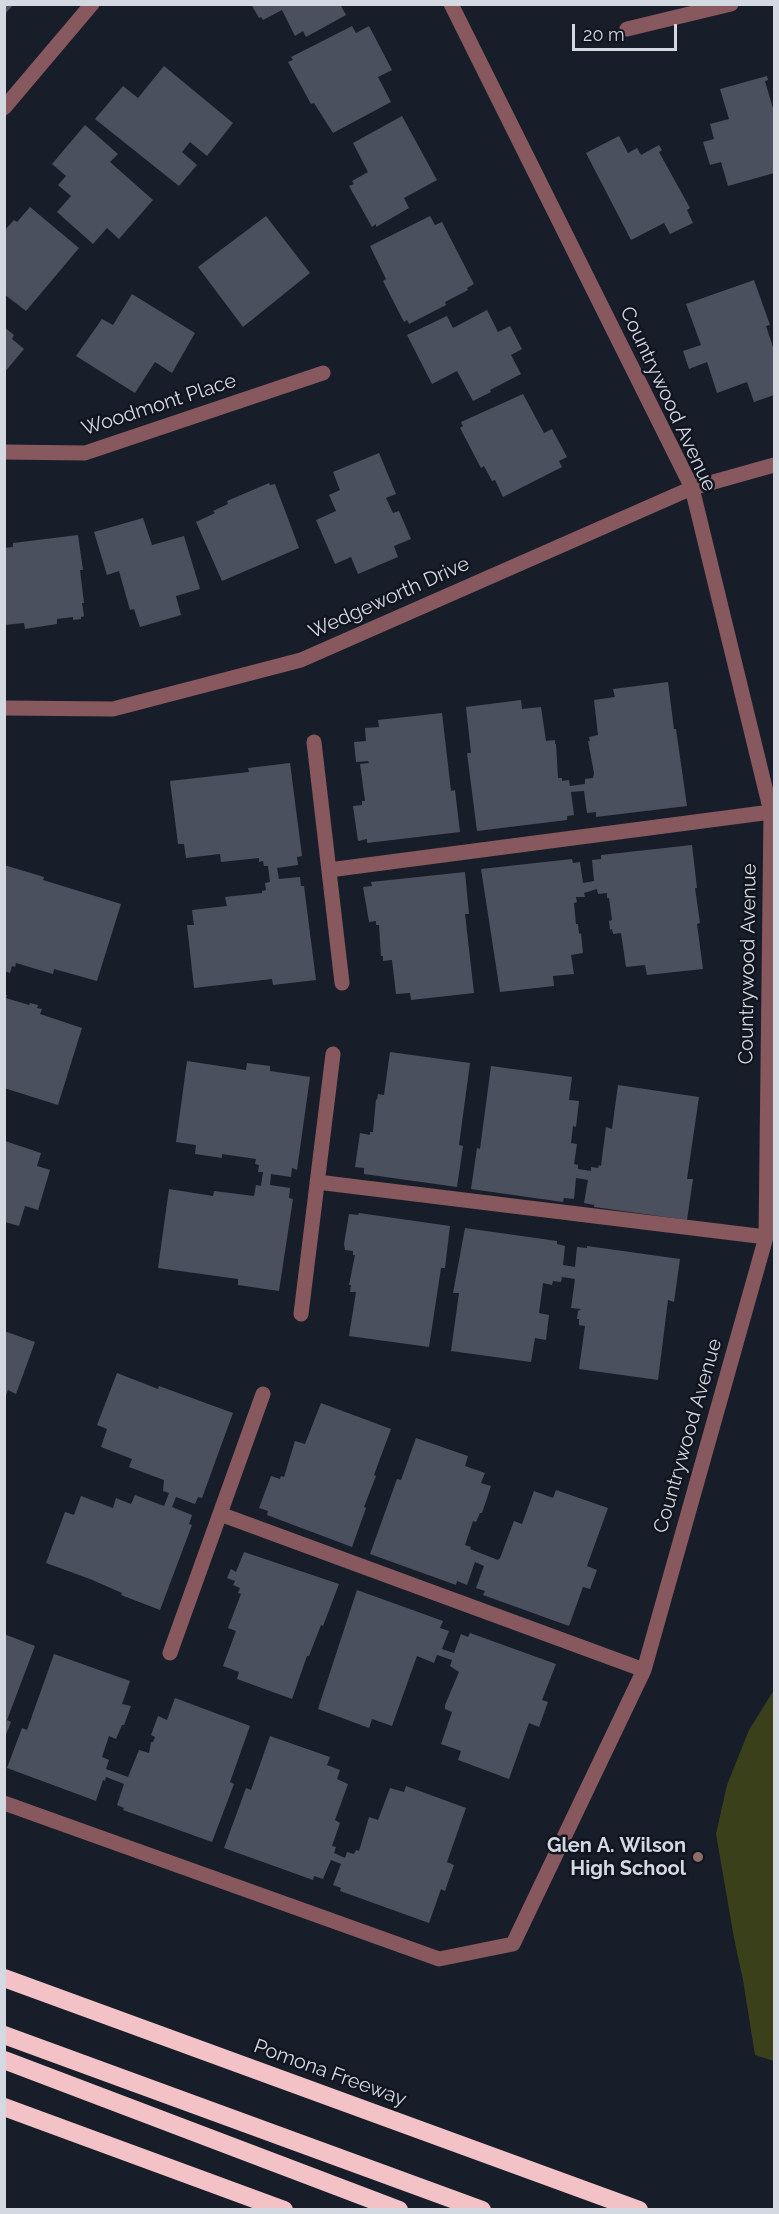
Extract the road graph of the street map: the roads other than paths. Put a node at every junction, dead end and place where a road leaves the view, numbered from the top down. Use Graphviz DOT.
graph roads {
  1 [pos="92,4"];
  2 [pos="451,4"];
  3 [pos="731,4"];
  4 [pos="627,28"];
  5 [pos="4,108"];
  6 [pos="323,373"];
  7 [pos="4,452"];
  8 [pos="774,465"];
  9 [pos="692,488"];
  10 [pos="4,708"];
  11 [pos="314,742"];
  12 [pos="771,812"];
  13 [pos="329,870"];
  14 [pos="342,983"];
  15 [pos="333,1054"];
  16 [pos="317,1182"];
  17 [pos="766,1237"];
  18 [pos="301,1314"];
  19 [pos="263,1395"];
  20 [pos="220,1514"];
  21 [pos="170,1653"];
  22 [pos="644,1670"];
  23 [pos="4,1803"];
  24 [pos="4,1978"];
  25 [pos="4,2035"];
  26 [pos="4,2060"];
  27 [pos="4,2107"];
  28 [pos="285,2210"];
  29 [pos="399,2210"];
  30 [pos="482,2210"];
  31 [pos="639,2210"];
  1 -- 5 [label="street"];
  2 -- 9 [label="street, Countrywood Avenue"];
  3 -- 4 [label="street"];
  6 -- 7 [label="street, Woodmont Place"];
  8 -- 9 [label="street, Wedgeworth Drive"];
  9 -- 10 [label="street, Wedgeworth Drive"];
  9 -- 12 [label="street, Countrywood Avenue"];
  11 -- 13 [label="street"];
  12 -- 13 [label="street"];
  12 -- 17 [label="street, Countrywood Avenue"];
  13 -- 14 [label="street"];
  15 -- 16 [label="street"];
  16 -- 17 [label="street"];
  16 -- 18 [label="street"];
  17 -- 22 [label="street, Countrywood Avenue"];
  19 -- 20 [label="street"];
  20 -- 21 [label="street"];
  20 -- 22 [label="street"];
  22 -- 23 [label="street, Countrywood Avenue"];
  24 -- 31 [label="highway, Pomona Freeway"];
  25 -- 30 [label="highway"];
  26 -- 29 [label="highway"];
  27 -- 28 [label="highway"];
}
